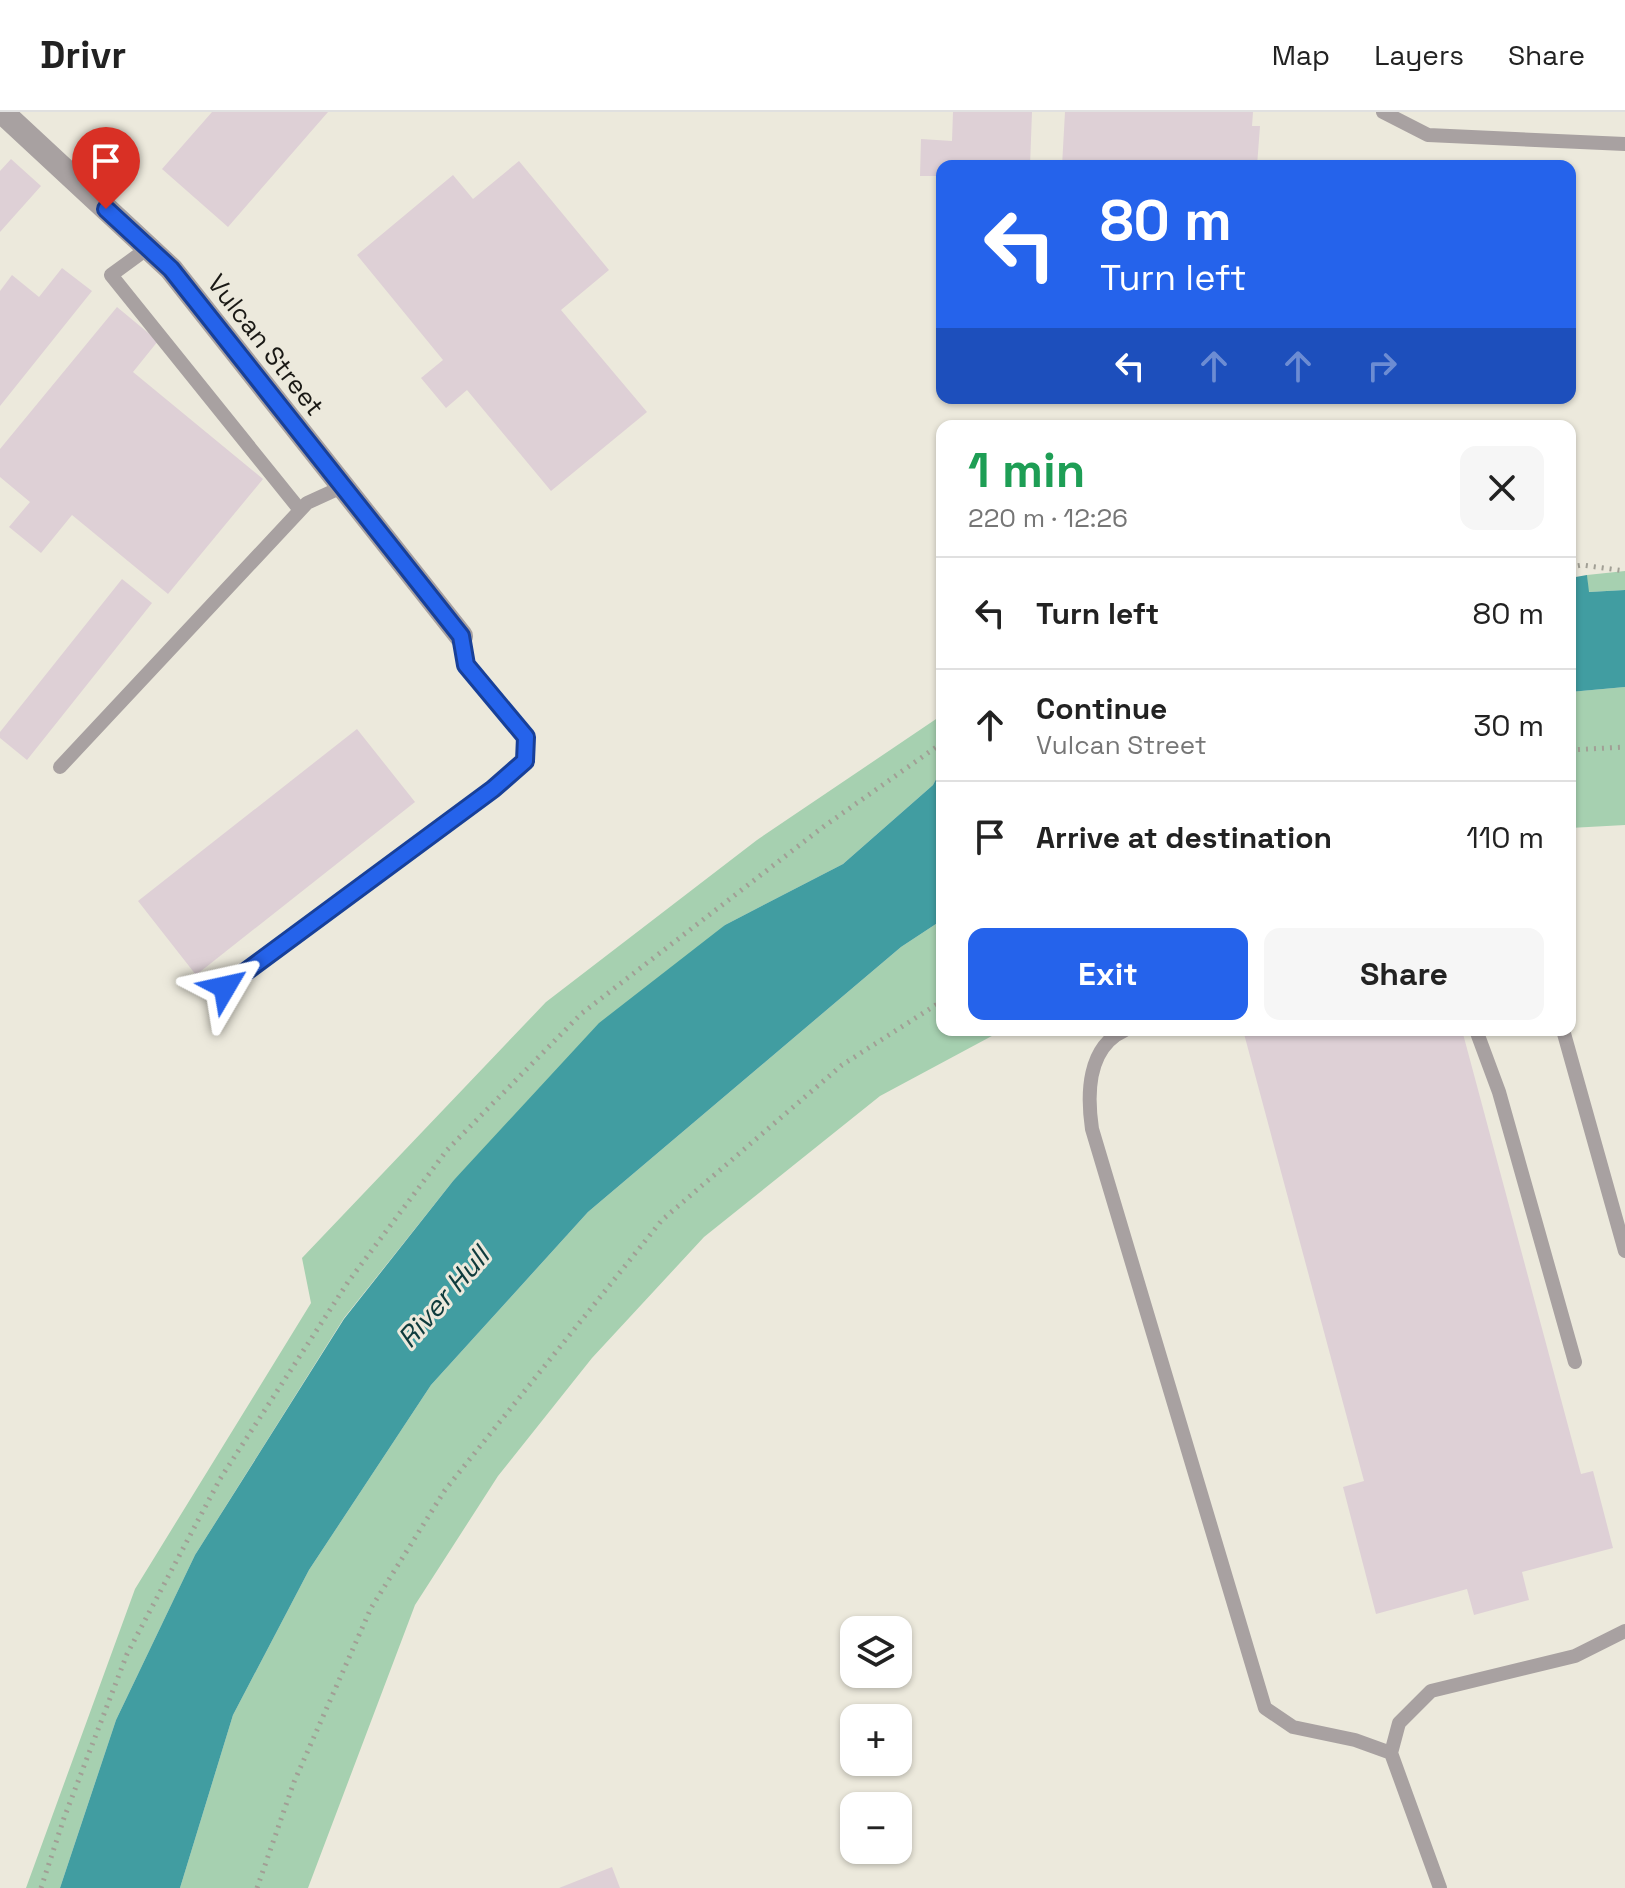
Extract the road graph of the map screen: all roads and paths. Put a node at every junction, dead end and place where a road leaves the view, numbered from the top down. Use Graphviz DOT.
graph roads {
  1 [pos="2,112"];
  2 [pos="1383,112"];
  3 [pos="1625,144"];
  4 [pos="148,248"];
  5 [pos="342,487"];
  6 [pos="300,510"];
  7 [pos="1576,566"];
  8 [pos="1625,571"];
  9 [pos="461,636"];
  10 [pos="936,747"];
  11 [pos="1625,747"];
  12 [pos="1576,750"];
  13 [pos="60,767"];
  14 [pos="225,987"];
  15 [pos="936,1005"];
  16 [pos="1115,1036"];
  17 [pos="1478,1036"];
  18 [pos="1565,1036"];
  19 [pos="1625,1251"];
  20 [pos="1575,1362"];
  21 [pos="1625,1631"];
  22 [pos="1391,1753"];
  23 [pos="41,1888"];
  24 [pos="257,1888"];
  25 [pos="1440,1888"];
  1 -- 4 [label="street, Vulcan Street"];
  2 -- 3 [label="lane"];
  4 -- 5 [label="street, Vulcan Street"];
  4 -- 6 [label="lane"];
  5 -- 6 [label="lane"];
  5 -- 9 [label="street, Vulcan Street"];
  6 -- 13 [label="lane"];
  7 -- 8 [label="path"];
  9 -- 14 [label="lane"];
  10 -- 23 [label="path"];
  11 -- 12 [label="path"];
  15 -- 24 [label="path"];
  16 -- 22 [label="lane"];
  17 -- 20 [label="lane"];
  18 -- 19 [label="lane"];
  21 -- 22 [label="lane"];
  22 -- 25 [label="lane"];
}
